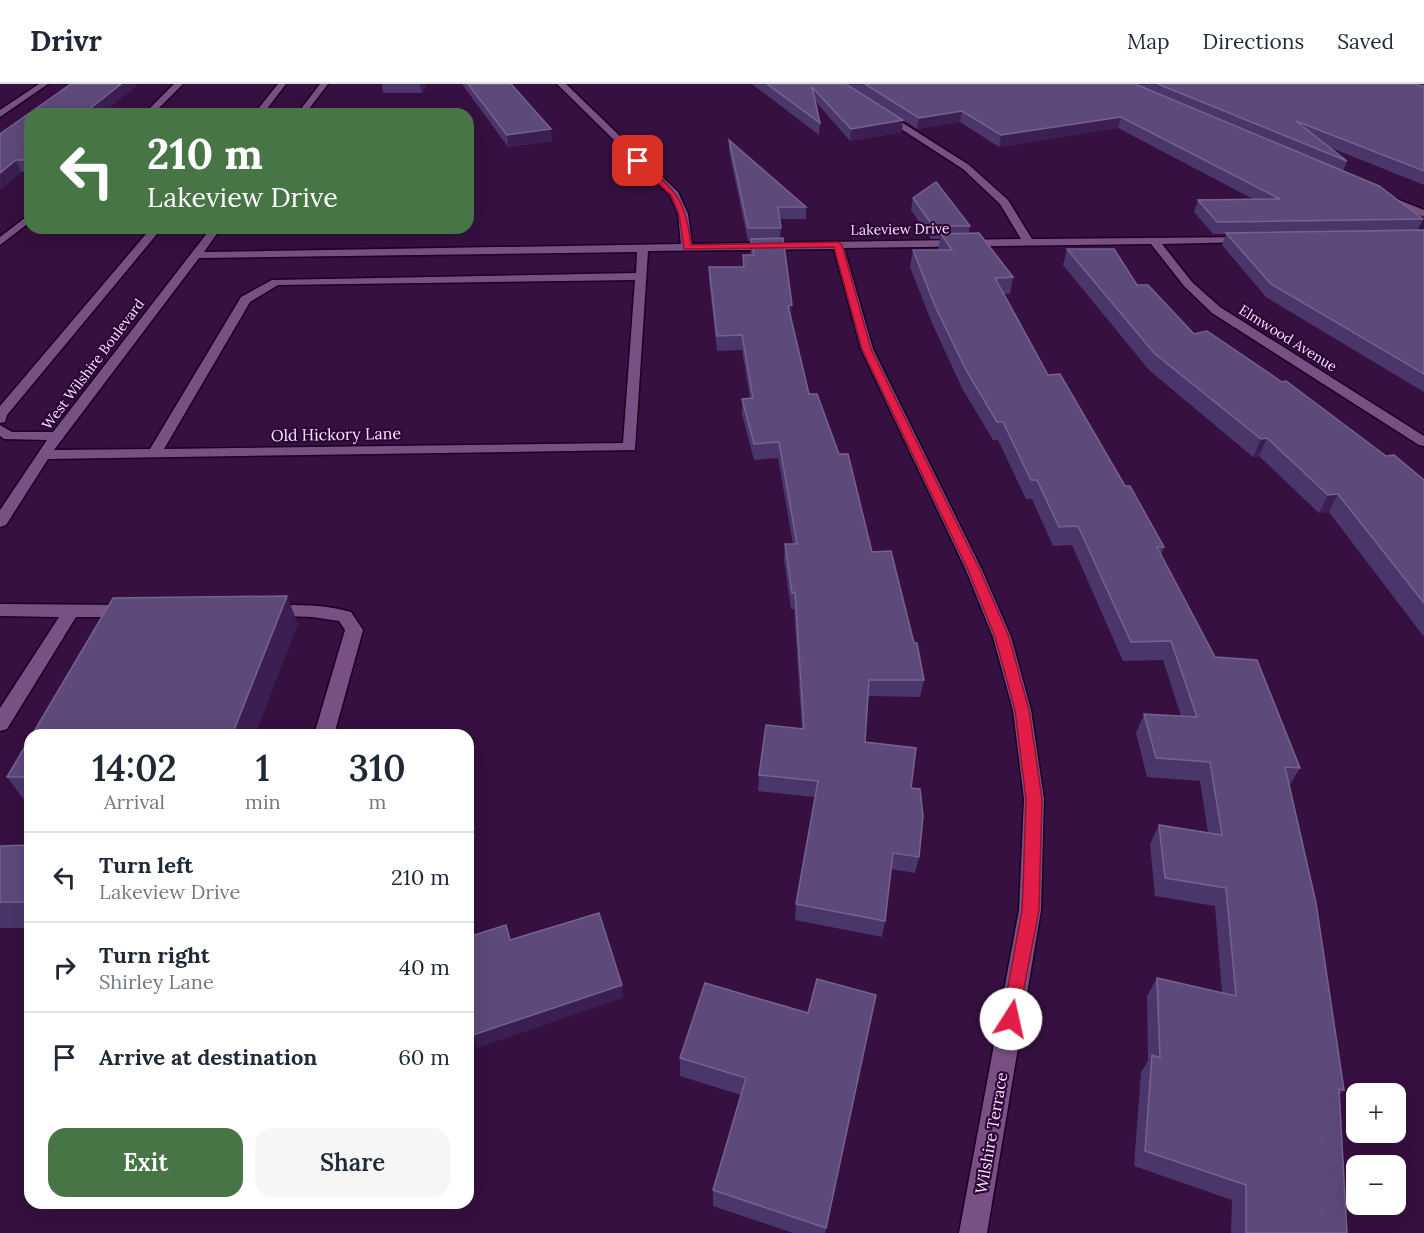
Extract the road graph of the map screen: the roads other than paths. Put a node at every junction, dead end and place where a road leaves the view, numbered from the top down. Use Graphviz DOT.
graph roads {
  1 [pos="44,84"];
  2 [pos="179,84"];
  3 [pos="282,84"];
  4 [pos="324,84"];
  5 [pos="561,84"];
  6 [pos="154,108"];
  7 [pos="263,108"];
  8 [pos="306,108"];
  9 [pos="873,108"];
  10 [pos="0,114"];
  11 [pos="1376,193"];
  12 [pos="1424,214"];
  13 [pos="24,222"];
  14 [pos="152,234"];
  15 [pos="212,234"];
  16 [pos="1260,239"];
  17 [pos="1154,241"];
  18 [pos="0,242"];
  19 [pos="1029,243"];
  20 [pos="838,245"];
  21 [pos="687,247"];
  22 [pos="642,248"];
  23 [pos="196,255"];
  24 [pos="641,276"];
  25 [pos="0,419"];
  26 [pos="3,434"];
  27 [pos="57,436"];
  28 [pos="1424,442"];
  29 [pos="154,454"];
  30 [pos="43,455"];
  31 [pos="0,522"];
  32 [pos="0,610"];
  33 [pos="71,611"];
  34 [pos="152,611"];
  35 [pos="255,611"];
  36 [pos="0,724"];
  37 [pos="326,729"];
  38 [pos="973,1233"];
  1 -- 10 [label="street"];
  2 -- 6 [label="street"];
  3 -- 7 [label="street"];
  4 -- 8 [label="street"];
  5 -- 21 [label="street"];
  9 -- 19 [label="street"];
  11 -- 12 [label="street"];
  13 -- 18 [label="street"];
  14 -- 25 [label="street"];
  15 -- 23 [label="street, West Wilshire Boulevard"];
  16 -- 17 [label="street, Lakeview Drive"];
  17 -- 19 [label="street, Lakeview Drive"];
  17 -- 28 [label="street, Elmwood Avenue"];
  19 -- 20 [label="street, Lakeview Drive"];
  20 -- 21 [label="street, Lakeview Drive"];
  20 -- 38 [label="street, Wilshire Terrace"];
  21 -- 22 [label="street, Lakeview Drive"];
  22 -- 23 [label="street, Lakeview Drive"];
  22 -- 24 [label="street"];
  23 -- 27 [label="street, West Wilshire Boulevard"];
  24 -- 29 [label="street"];
  24 -- 29 [label="street, Old Hickory Lane"];
  26 -- 27 [label="street"];
  27 -- 30 [label="street, West Wilshire Boulevard"];
  29 -- 30 [label="street, Old Hickory Lane"];
  30 -- 31 [label="street, West Wilshire Boulevard"];
  32 -- 33 [label="street"];
  33 -- 34 [label="street"];
  33 -- 36 [label="street"];
  35 -- 37 [label="street"];
}
